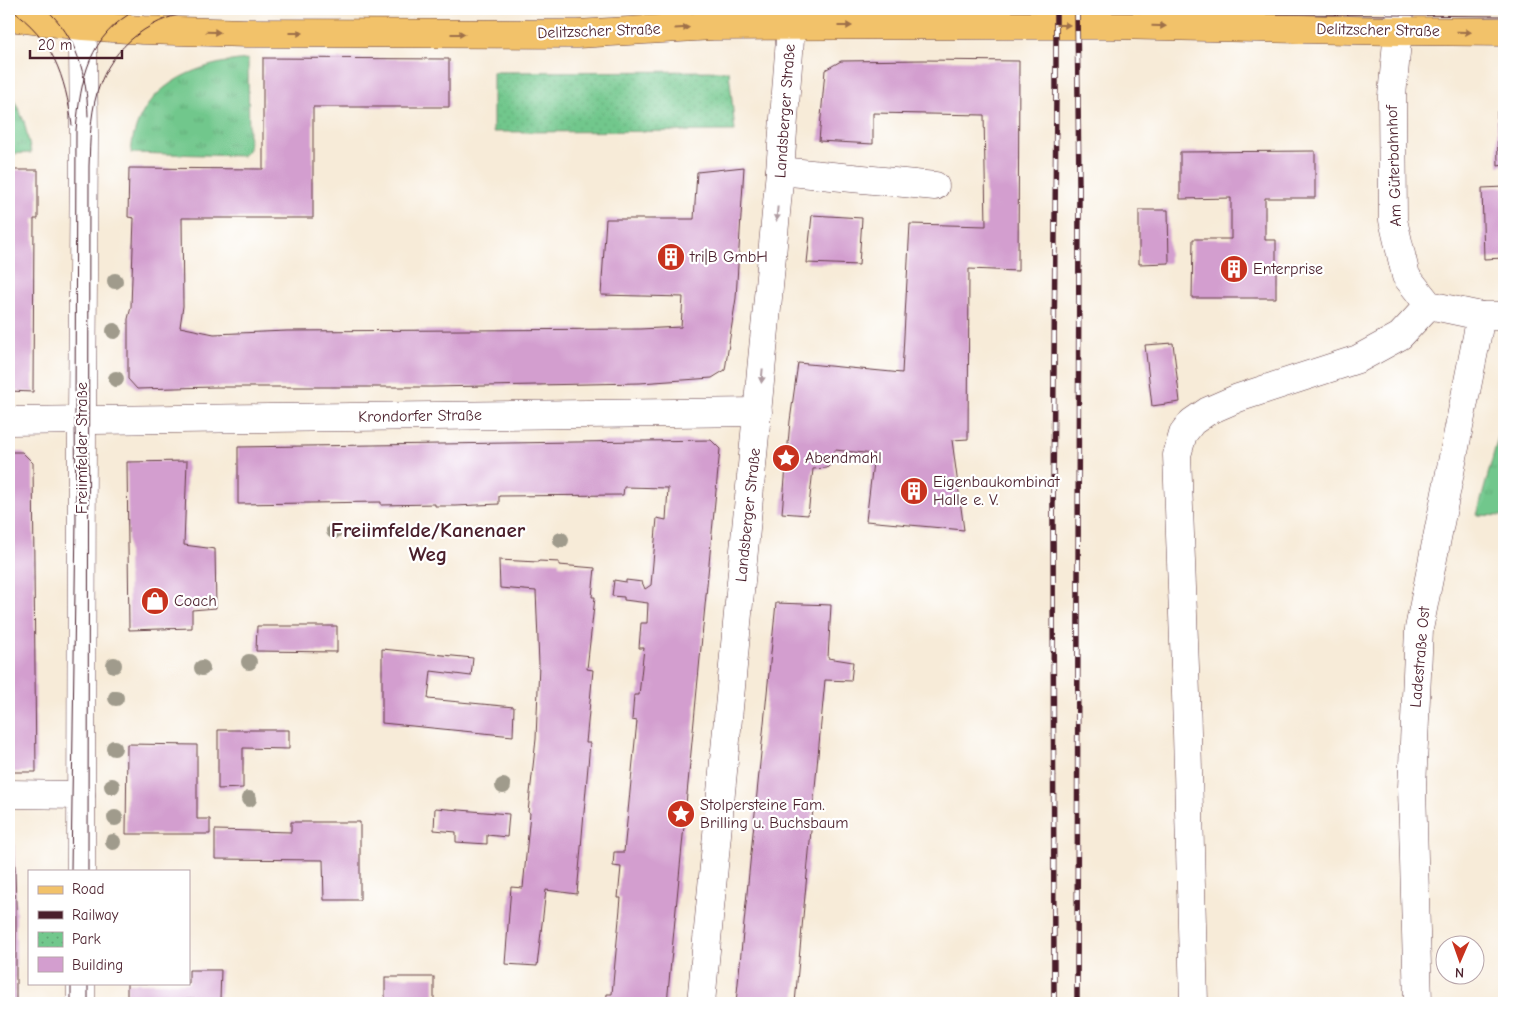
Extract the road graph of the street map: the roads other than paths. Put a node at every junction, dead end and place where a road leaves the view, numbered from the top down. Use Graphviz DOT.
graph roads {
  1 [pos="9,17"];
  2 [pos="82,17"];
  3 [pos="1399,20"];
  4 [pos="791,26"];
  5 [pos="1504,32"];
  6 [pos="780,171"];
  7 [pos="935,186"];
  8 [pos="1429,305"];
  9 [pos="1493,316"];
  10 [pos="758,412"];
  11 [pos="9,420"];
  12 [pos="82,420"];
  13 [pos="9,794"];
  14 [pos="81,794"];
  15 [pos="81,870"];
  16 [pos="81,984"];
  17 [pos="81,1003"];
  18 [pos="701,1003"];
  19 [pos="1194,1003"];
  20 [pos="1418,1003"];
  1 -- 2 [label="main road, Delitzscher Straße"];
  2 -- 4 [label="main road, Delitzscher Straße, one-way"];
  2 -- 12 [label="street, Freiimfelder Straße"];
  4 -- 3 [label="main road, Delitzscher Straße, one-way"];
  3 -- 5 [label="main road, Delitzscher Straße, one-way"];
  3 -- 8 [label="street, Am Güterbahnhof"];
  4 -- 6 [label="street, Landsberger Straße"];
  6 -- 7 [label="street"];
  6 -- 10 [label="street, Landsberger Straße, one-way"];
  8 -- 9 [label="street"];
  8 -- 19 [label="street"];
  9 -- 20 [label="street, Ladestraße Ost"];
  10 -- 12 [label="street, Krondorfer Straße"];
  10 -- 18 [label="street, Landsberger Straße"];
  11 -- 12 [label="street, Krondorfer Straße"];
  12 -- 14 [label="street, Freiimfelder Straße"];
  13 -- 14 [label="street"];
  14 -- 15 [label="street, Freiimfelder Straße"];
  16 -- 17 [label="street"];
}
